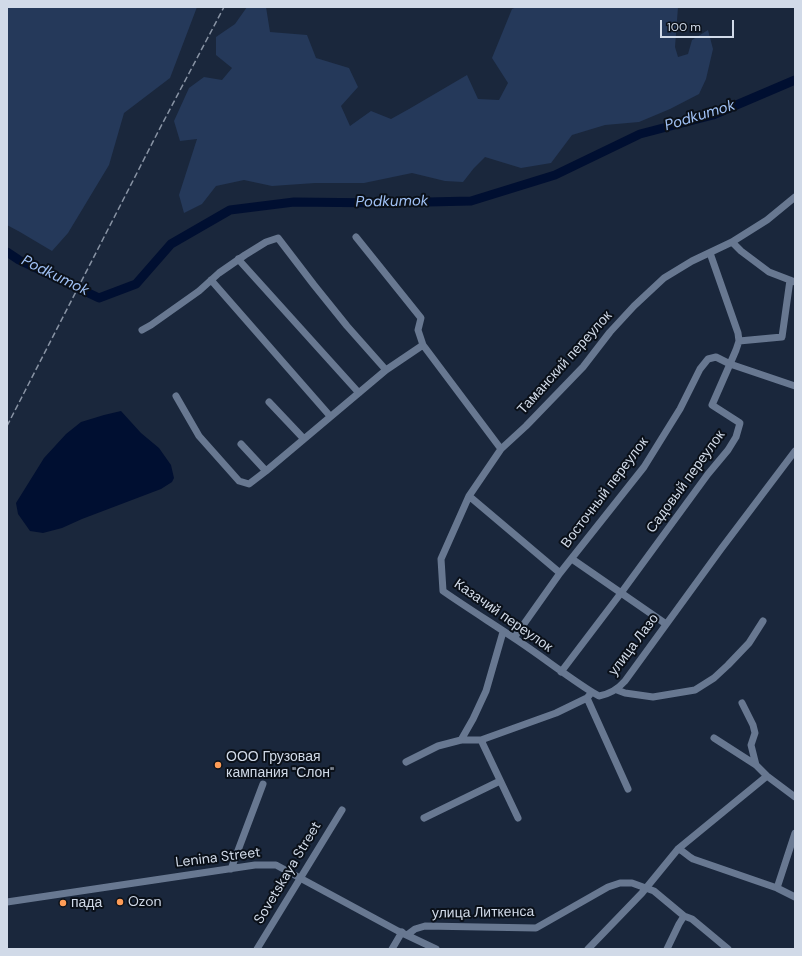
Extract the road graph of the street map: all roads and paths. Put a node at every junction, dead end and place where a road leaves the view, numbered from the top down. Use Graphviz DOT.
graph roads {
  1 [pos="795,197"];
  2 [pos="356,238"];
  3 [pos="732,242"];
  4 [pos="710,253"];
  5 [pos="238,259"];
  6 [pos="210,280"];
  7 [pos="792,281"];
  8 [pos="142,330"];
  9 [pos="739,341"];
  10 [pos="423,345"];
  11 [pos="730,364"];
  12 [pos="386,370"];
  13 [pos="795,386"];
  14 [pos="359,393"];
  15 [pos="176,396"];
  16 [pos="269,402"];
  17 [pos="330,416"];
  18 [pos="304,439"];
  19 [pos="241,444"];
  20 [pos="501,449"];
  21 [pos="795,452"];
  22 [pos="266,471"];
  23 [pos="469,496"];
  24 [pos="572,559"];
  25 [pos="560,573"];
  26 [pos="621,593"];
  27 [pos="763,621"];
  28 [pos="666,624"];
  29 [pos="503,632"];
  30 [pos="514,638"];
  31 [pos="561,672"];
  32 [pos="617,690"];
  33 [pos="589,695"];
  34 [pos="742,703"];
  35 [pos="714,738"];
  36 [pos="461,740"];
  37 [pos="481,740"];
  38 [pos="406,762"];
  39 [pos="756,764"];
  40 [pos="767,776"];
  41 [pos="500,781"];
  42 [pos="263,784"];
  43 [pos="628,789"];
  44 [pos="795,797"];
  45 [pos="342,810"];
  46 [pos="424,818"];
  47 [pos="518,818"];
  48 [pos="795,833"];
  49 [pos="678,849"];
  50 [pos="231,869"];
  51 [pos="301,878"];
  52 [pos="646,888"];
  53 [pos="777,888"];
  54 [pos="795,897"];
  55 [pos="7,902"];
  56 [pos="684,916"];
  57 [pos="405,933"];
  58 [pos="261,948"];
  59 [pos="392,949"];
  60 [pos="436,949"];
  61 [pos="588,949"];
  62 [pos="667,949"];
  63 [pos="728,949"];
  1 -- 3 [label="street, Таманский переулок"];
  2 -- 10 [label="street"];
  3 -- 4 [label="street, Таманский переулок"];
  3 -- 7 [label="street"];
  4 -- 9 [label="street"];
  4 -- 20 [label="street, Таманский переулок"];
  5 -- 6 [label="street"];
  5 -- 12 [label="street"];
  5 -- 14 [label="street"];
  6 -- 8 [label="street"];
  6 -- 17 [label="street"];
  7 -- 9 [label="street"];
  9 -- 11 [label="street, Садовый переулок"];
  10 -- 12 [label="street"];
  10 -- 20 [label="street"];
  11 -- 13 [label="street"];
  11 -- 24 [label="street, Восточный переулок"];
  11 -- 26 [label="street, Садовый переулок"];
  12 -- 14 [label="street"];
  14 -- 17 [label="street"];
  15 -- 22 [label="street"];
  16 -- 18 [label="street"];
  17 -- 18 [label="street"];
  18 -- 22 [label="street"];
  19 -- 22 [label="street"];
  20 -- 23 [label="street, Таманский переулок"];
  21 -- 28 [label="street, улица Лазо"];
  23 -- 25 [label="street"];
  23 -- 29 [label="street, Казачий переулок"];
  24 -- 25 [label="street, Восточный переулок"];
  24 -- 26 [label="street"];
  25 -- 30 [label="street, Восточный переулок"];
  26 -- 28 [label="street"];
  26 -- 31 [label="street, Садовый переулок"];
  27 -- 32 [label="street"];
  28 -- 32 [label="street, улица Лазо"];
  29 -- 30 [label="street, Казачий переулок"];
  29 -- 36 [label="street"];
  30 -- 31 [label="street, Казачий переулок"];
  31 -- 33 [label="street, Казачий переулок"];
  32 -- 33 [label="street, улица Лазо"];
  33 -- 37 [label="street"];
  33 -- 43 [label="street"];
  34 -- 39 [label="street"];
  35 -- 39 [label="street"];
  36 -- 37 [label="street"];
  36 -- 38 [label="street"];
  37 -- 41 [label="street"];
  39 -- 40 [label="street"];
  40 -- 44 [label="street"];
  40 -- 49 [label="street"];
  41 -- 46 [label="street"];
  41 -- 47 [label="street"];
  42 -- 50 [label="street"];
  45 -- 51 [label="street, Sovetskaya Street"];
  48 -- 53 [label="street"];
  49 -- 52 [label="street"];
  49 -- 53 [label="street"];
  50 -- 51 [label="street, Lenina Street"];
  50 -- 55 [label="street, Lenina Street"];
  51 -- 57 [label="street, Lenina Street"];
  51 -- 58 [label="street, Sovetskaya Street"];
  52 -- 56 [label="street, улица Литкенса"];
  52 -- 57 [label="street, улица Литкенса"];
  52 -- 61 [label="street"];
  53 -- 54 [label="street"];
  56 -- 62 [label="street"];
  56 -- 63 [label="street, улица Литкенса"];
  57 -- 59 [label="street"];
  57 -- 60 [label="street, Lenina Street"];
}
